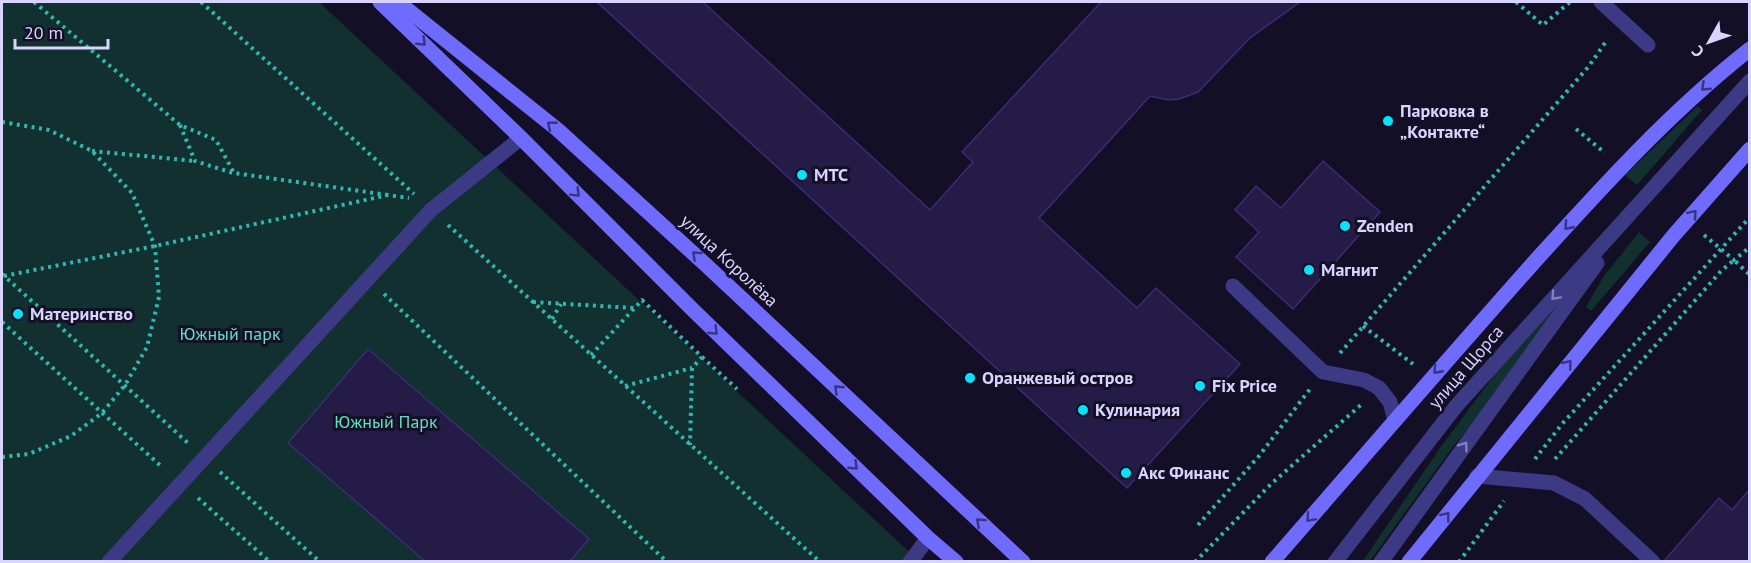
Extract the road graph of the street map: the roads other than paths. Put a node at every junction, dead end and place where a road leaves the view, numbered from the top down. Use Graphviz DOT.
graph roads {
  1 [pos="380,2"];
  2 [pos="398,2"];
  3 [pos="1601,2"];
  4 [pos="1648,45"];
  5 [pos="1749,49"];
  6 [pos="1749,81"];
  7 [pos="521,138"];
  8 [pos="1749,149"];
  9 [pos="1637,207"];
  10 [pos="1233,286"];
  11 [pos="1395,420"];
  12 [pos="1477,476"];
  13 [pos="928,538"];
  14 [pos="109,561"];
  15 [pos="910,561"];
  16 [pos="956,561"];
  17 [pos="1023,561"];
  18 [pos="1272,561"];
  19 [pos="1335,561"];
  20 [pos="1381,561"];
  21 [pos="1409,561"];
  22 [pos="1653,561"];
  1 -- 7 [label="street, one-way"];
  17 -- 2 [label="street, улица Королёва, one-way"];
  3 -- 4 [label="street"];
  5 -- 11 [label="street, one-way"];
  6 -- 9 [label="street, улица Щорса"];
  7 -- 13 [label="street, one-way"];
  7 -- 14 [label="street"];
  12 -- 8 [label="street, one-way"];
  9 -- 19 [label="street, улица Щорса, one-way"];
  20 -- 9 [label="street, улица Щорса, one-way"];
  10 -- 11 [label="street"];
  11 -- 18 [label="street, one-way"];
  21 -- 12 [label="street, one-way"];
  12 -- 22 [label="street"];
  13 -- 15 [label="street"];
  13 -- 16 [label="street"];
}
